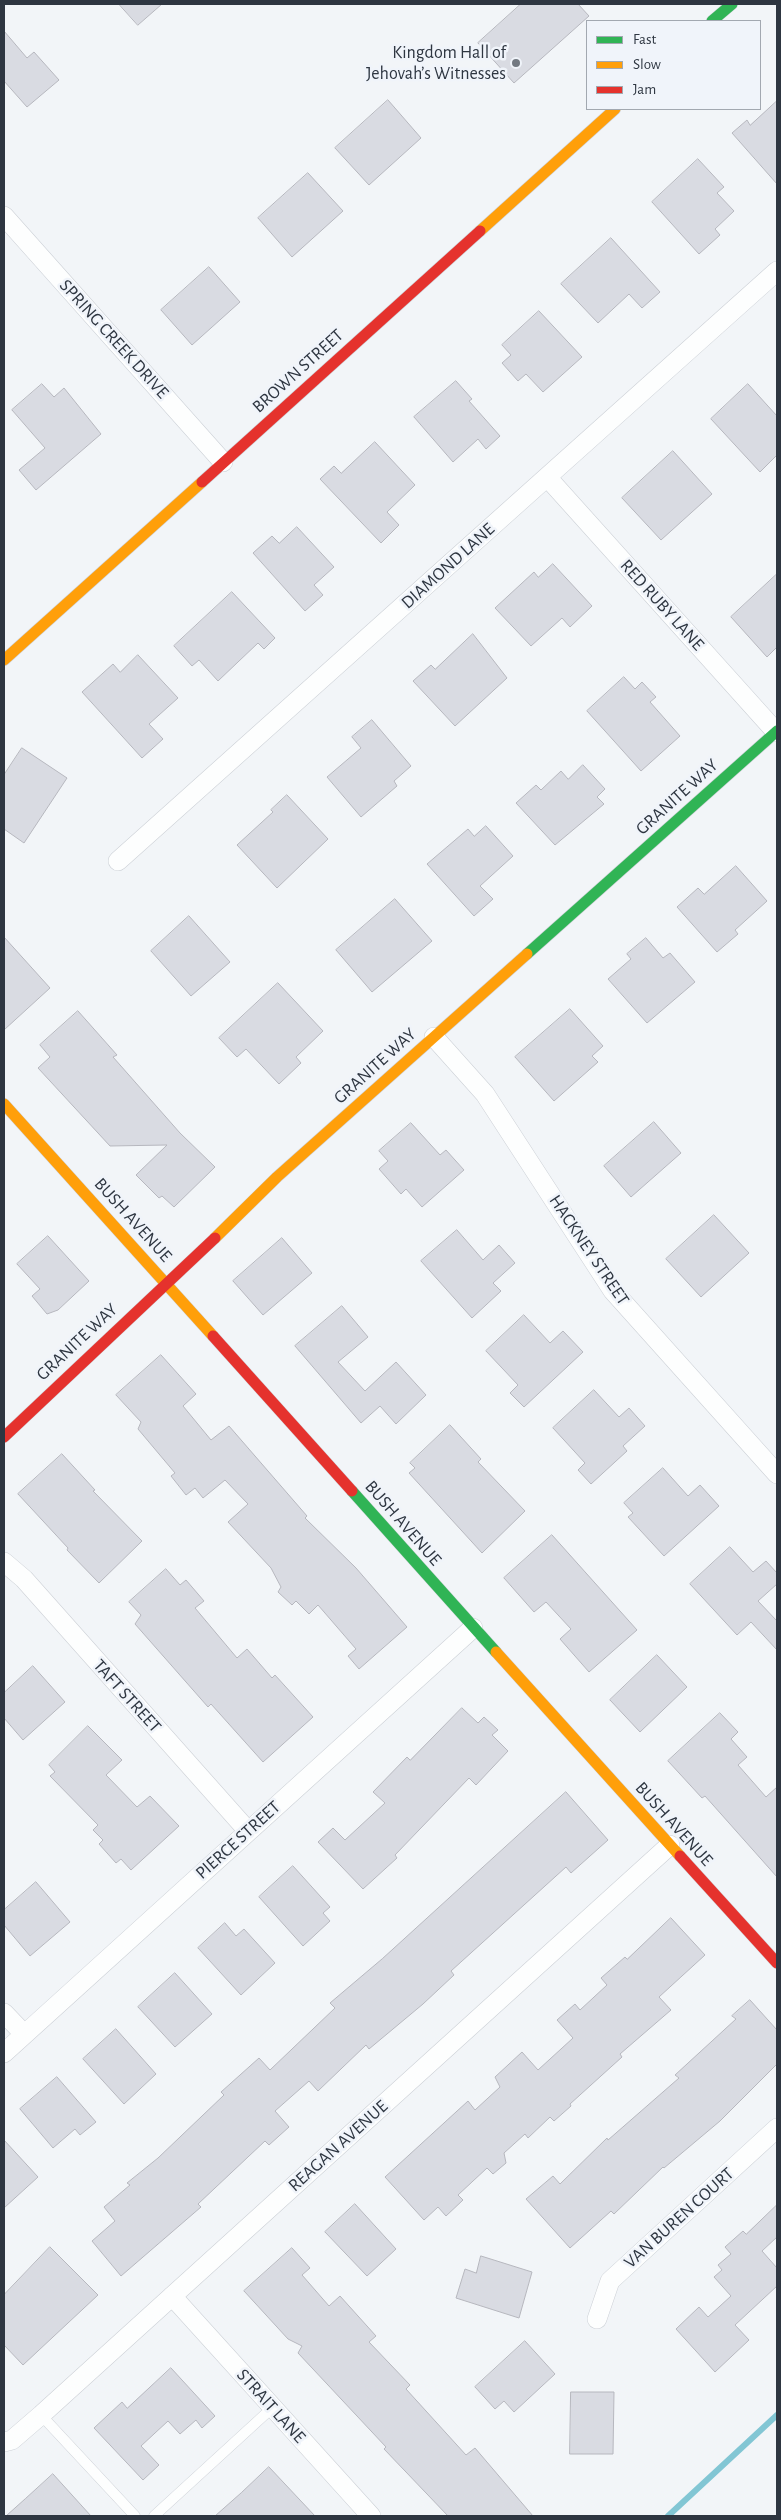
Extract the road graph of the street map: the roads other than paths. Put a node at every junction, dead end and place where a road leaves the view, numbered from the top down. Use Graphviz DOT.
graph roads {
  1 [pos="732,4"];
  2 [pos="713,20"];
  3 [pos="614,110"];
  4 [pos="4,216"];
  5 [pos="777,271"];
  6 [pos="223,462"];
  7 [pos="547,477"];
  8 [pos="4,660"];
  9 [pos="777,732"];
  10 [pos="118,861"];
  11 [pos="434,1037"];
  12 [pos="4,1104"];
  13 [pos="167,1283"];
  14 [pos="4,1437"];
  15 [pos="777,1474"];
  16 [pos="4,1562"];
  17 [pos="473,1628"];
  18 [pos="248,1832"];
  19 [pos="670,1845"];
  20 [pos="777,1963"];
  21 [pos="4,2013"];
  22 [pos="24,2034"];
  23 [pos="4,2053"];
  24 [pos="777,2128"];
  25 [pos="172,2296"];
  26 [pos="597,2319"];
  27 [pos="272,2408"];
  28 [pos="41,2414"];
  29 [pos="4,2442"];
  30 [pos="135,2516"];
  31 [pos="154,2516"];
  32 [pos="371,2516"];
  1 -- 2 [label="street"];
  3 -- 6 [label="street, BROWN STREET"];
  4 -- 6 [label="street, SPRING CREEK DRIVE"];
  5 -- 7 [label="street, DIAMOND LANE"];
  6 -- 8 [label="street, BROWN STREET"];
  7 -- 9 [label="street, RED RUBY LANE"];
  7 -- 10 [label="street, DIAMOND LANE"];
  9 -- 11 [label="street, GRANITE WAY"];
  11 -- 13 [label="street, GRANITE WAY"];
  11 -- 15 [label="street, HACKNEY STREET"];
  12 -- 13 [label="street, BUSH AVENUE"];
  13 -- 14 [label="street, GRANITE WAY"];
  13 -- 17 [label="street, BUSH AVENUE"];
  16 -- 18 [label="street, TAFT STREET"];
  17 -- 18 [label="street, PIERCE STREET"];
  17 -- 19 [label="street, BUSH AVENUE"];
  18 -- 22 [label="street, PIERCE STREET"];
  19 -- 20 [label="street, BUSH AVENUE"];
  19 -- 25 [label="street, REAGAN AVENUE"];
  21 -- 22 [label="street"];
  22 -- 23 [label="street, PIERCE STREET"];
  24 -- 26 [label="street, VAN BUREN COURT"];
  25 -- 27 [label="street, STRAIT LANE"];
  25 -- 28 [label="street, REAGAN AVENUE"];
  27 -- 31 [label="lane"];
  27 -- 32 [label="street, STRAIT LANE"];
  28 -- 29 [label="street, REAGAN AVENUE"];
  28 -- 30 [label="lane"];
}
